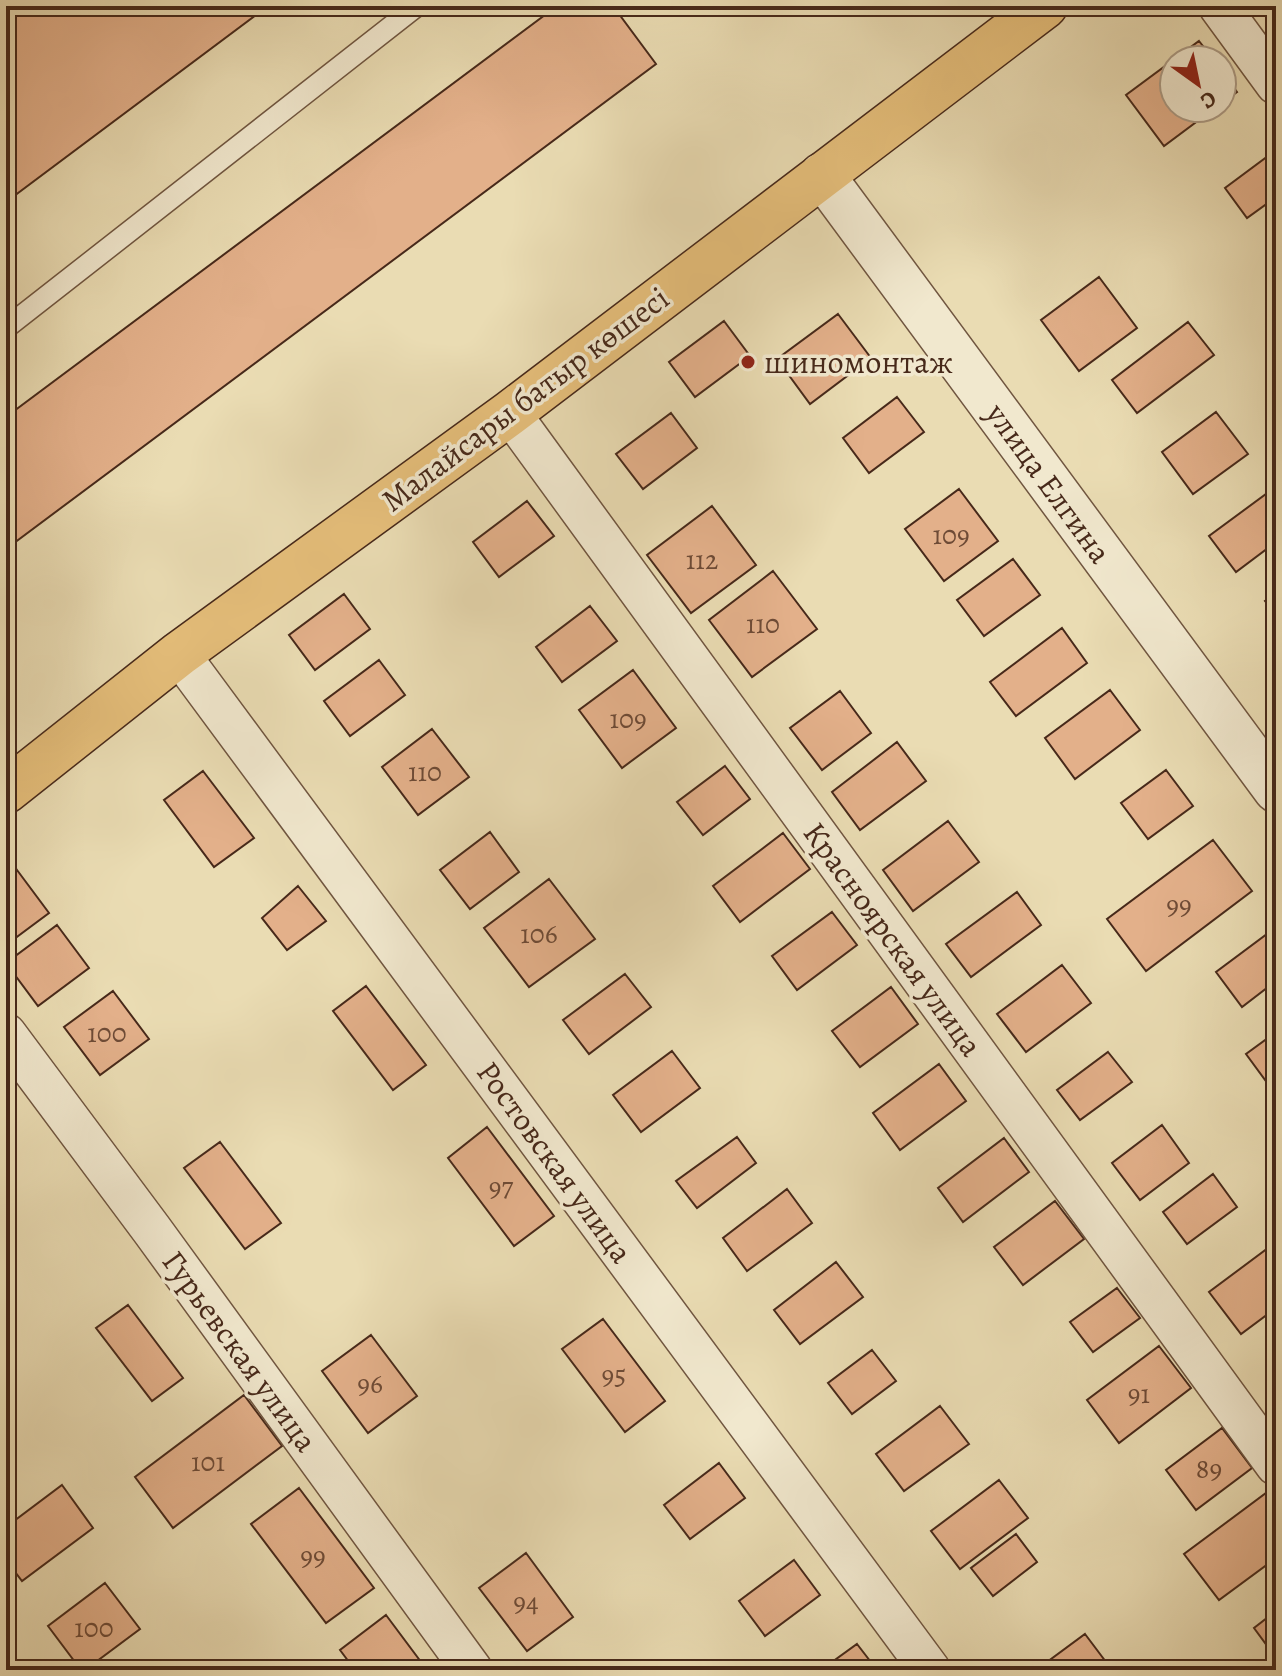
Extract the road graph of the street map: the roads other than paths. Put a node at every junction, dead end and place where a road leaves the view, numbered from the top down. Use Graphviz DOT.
graph roads {
  1 [pos="417,6"];
  2 [pos="1045,6"];
  3 [pos="1219,6"];
  4 [pos="1276,84"];
  5 [pos="822,175"];
  6 [pos="6,328"];
  7 [pos="510,413"];
  8 [pos="179,654"];
  9 [pos="9,782"];
  10 [pos="1276,790"];
  11 [pos="6,1034"];
  12 [pos="1276,1465"];
  13 [pos="472,1670"];
  14 [pos="930,1670"];
  1 -- 6 [label="lane"];
  2 -- 5 [label="main road, Малайсары батыр көшесі"];
  3 -- 4 [label="street"];
  5 -- 7 [label="main road, Малайсары батыр көшесі"];
  5 -- 10 [label="street, улица Елгина"];
  7 -- 8 [label="main road, Малайсары батыр көшесі"];
  7 -- 12 [label="street, Красноярская улица"];
  8 -- 9 [label="main road, Малайсары батыр көшесі"];
  8 -- 14 [label="street, Ростовская улица"];
  11 -- 13 [label="street, Гурьевская улица"];
}
